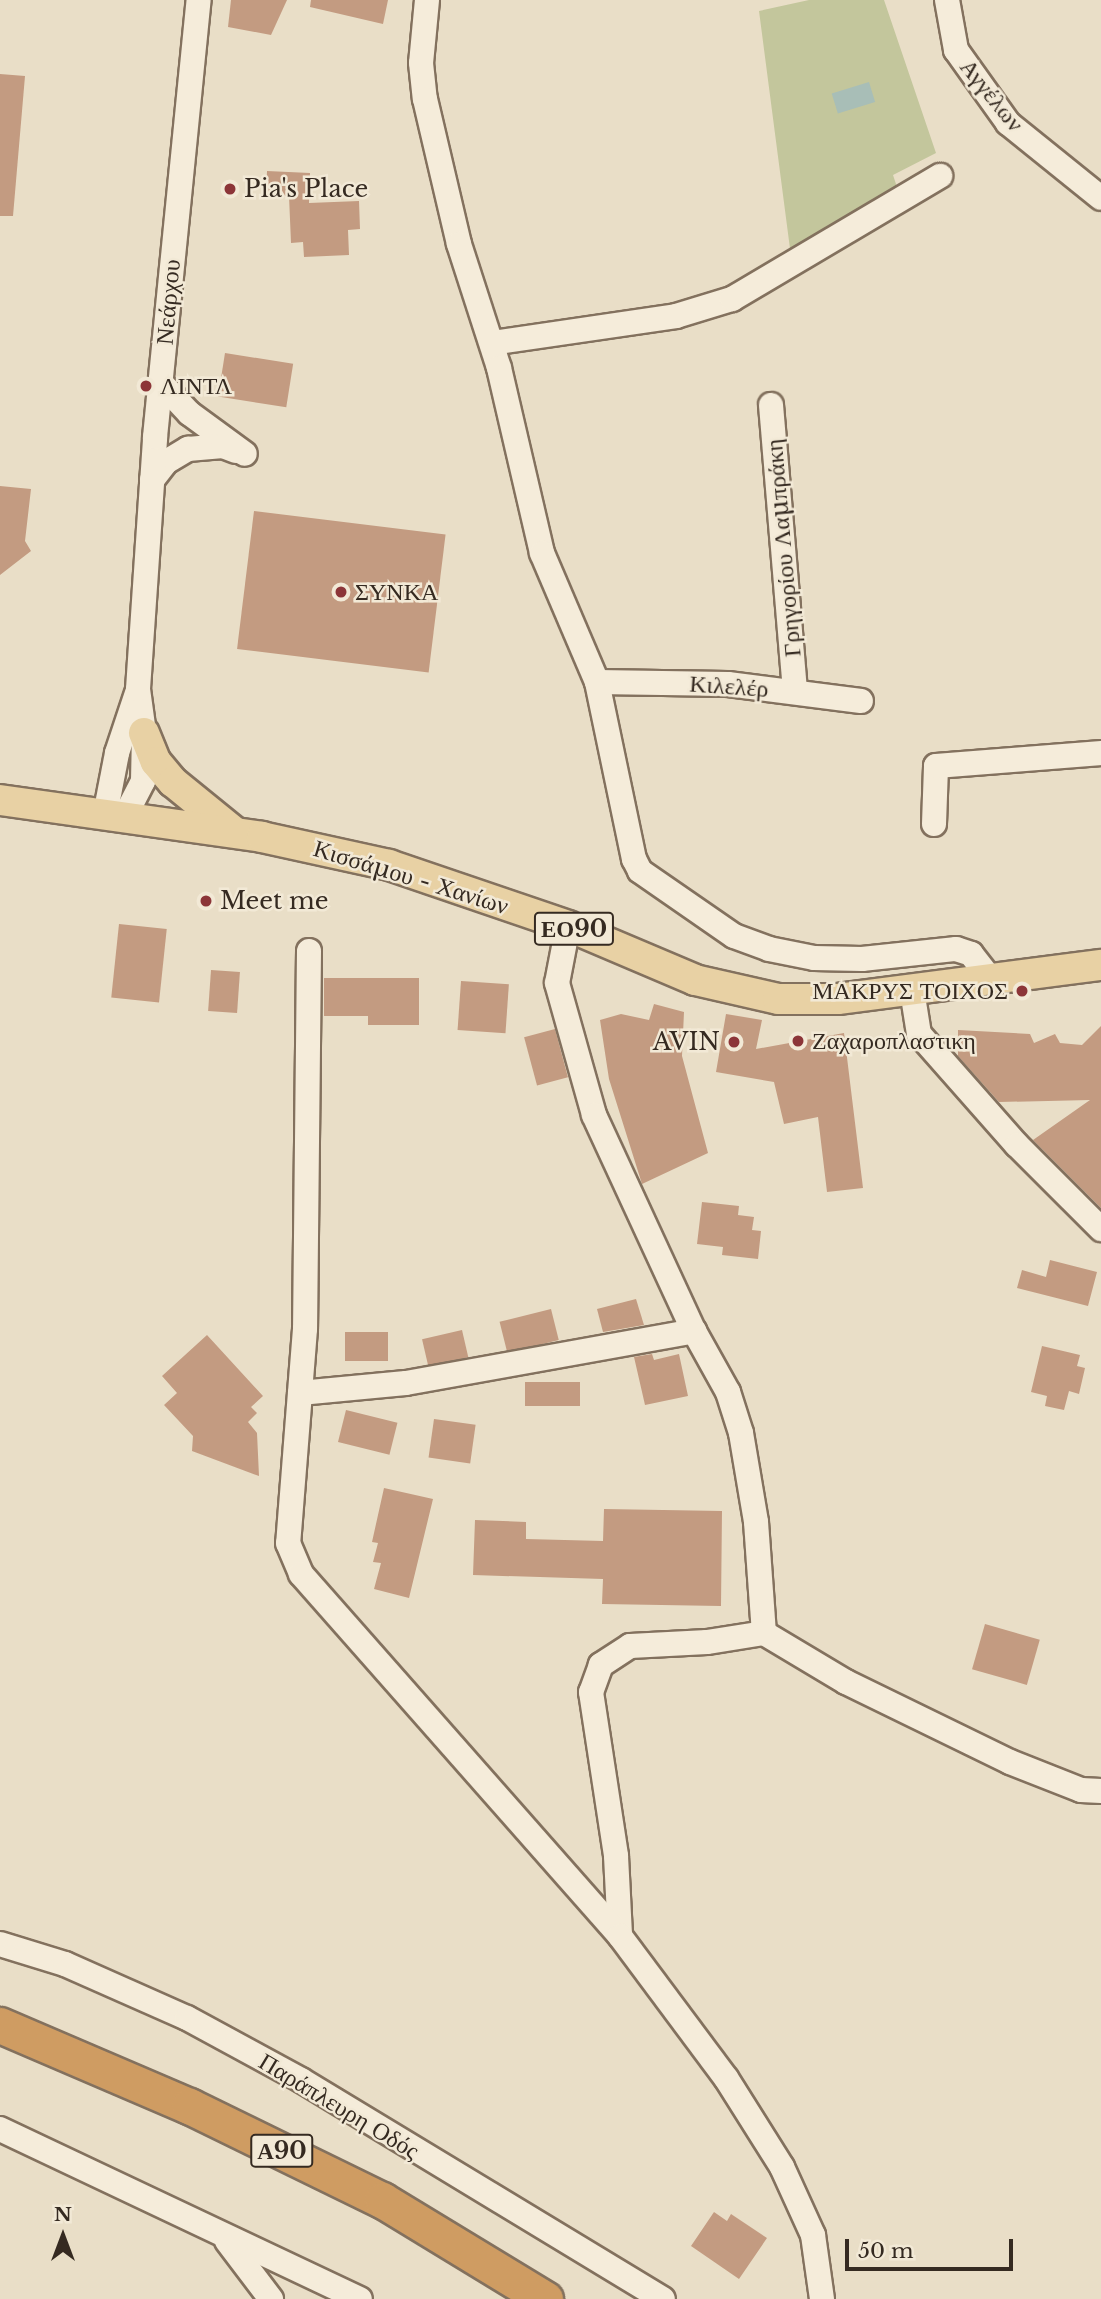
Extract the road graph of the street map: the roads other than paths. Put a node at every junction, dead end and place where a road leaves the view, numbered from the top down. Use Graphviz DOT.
graph roads {
  1 [pos="199,0"];
  2 [pos="427,0"];
  3 [pos="947,0"];
  4 [pos="940,176"];
  5 [pos="1101,198"];
  6 [pos="492,343"];
  7 [pos="162,384"];
  8 [pos="771,405"];
  9 [pos="152,480"];
  10 [pos="597,682"];
  11 [pos="795,691"];
  12 [pos="861,701"];
  13 [pos="134,732"];
  14 [pos="1101,753"];
  15 [pos="0,800"];
  16 [pos="114,817"];
  17 [pos="934,824"];
  18 [pos="236,833"];
  19 [pos="568,926"];
  20 [pos="309,951"];
  21 [pos="1101,965"];
  22 [pos="991,980"];
  23 [pos="912,990"];
  24 [pos="1101,1229"];
  25 [pos="694,1331"];
  26 [pos="300,1393"];
  27 [pos="764,1633"];
  28 [pos="1101,1791"];
  29 [pos="620,1936"];
  30 [pos="0,1944"];
  31 [pos="3,2026"];
  32 [pos="0,2129"];
  33 [pos="225,2238"];
  34 [pos="271,2299"];
  35 [pos="360,2299"];
  36 [pos="545,2299"];
  37 [pos="663,2299"];
  38 [pos="822,2299"];
  1 -- 7 [label="street, Νεάρχου"];
  2 -- 6 [label="street"];
  3 -- 5 [label="street, Αγγέλων"];
  4 -- 6 [label="street"];
  6 -- 10 [label="street"];
  7 -- 9 [label="street, Νεάρχου"];
  7 -- 9 [label="street"];
  8 -- 11 [label="street, Γρηγορίου Λαμπράκη"];
  9 -- 13 [label="street, Νεάρχου"];
  10 -- 11 [label="street, Κιλελέρ"];
  10 -- 22 [label="street"];
  11 -- 12 [label="street, Κιλελέρ"];
  13 -- 16 [label="street, Νεάρχου"];
  13 -- 18 [label="main road"];
  14 -- 17 [label="street"];
  15 -- 16 [label="main road, Κισσάμου - Χανίων / ΕΟ90"];
  16 -- 18 [label="main road, Κισσάμου - Χανίων / ΕΟ90"];
  18 -- 19 [label="main road, Κισσάμου - Χανίων / ΕΟ90"];
  19 -- 23 [label="main road, Κισσάμου - Χανίων / ΕΟ90"];
  19 -- 25 [label="street"];
  20 -- 26 [label="street"];
  21 -- 22 [label="main road, Κισσάμου - Χανίων / ΕΟ90"];
  22 -- 23 [label="main road, Κισσάμου - Χανίων / ΕΟ90"];
  23 -- 24 [label="street"];
  25 -- 26 [label="street"];
  25 -- 27 [label="street"];
  26 -- 29 [label="street"];
  27 -- 28 [label="street"];
  27 -- 29 [label="street"];
  29 -- 38 [label="street"];
  30 -- 37 [label="street, Παράπλευρη Οδός"];
  31 -- 36 [label="highway, Α90"];
  32 -- 33 [label="street"];
  33 -- 34 [label="street"];
  33 -- 35 [label="street"];
}
